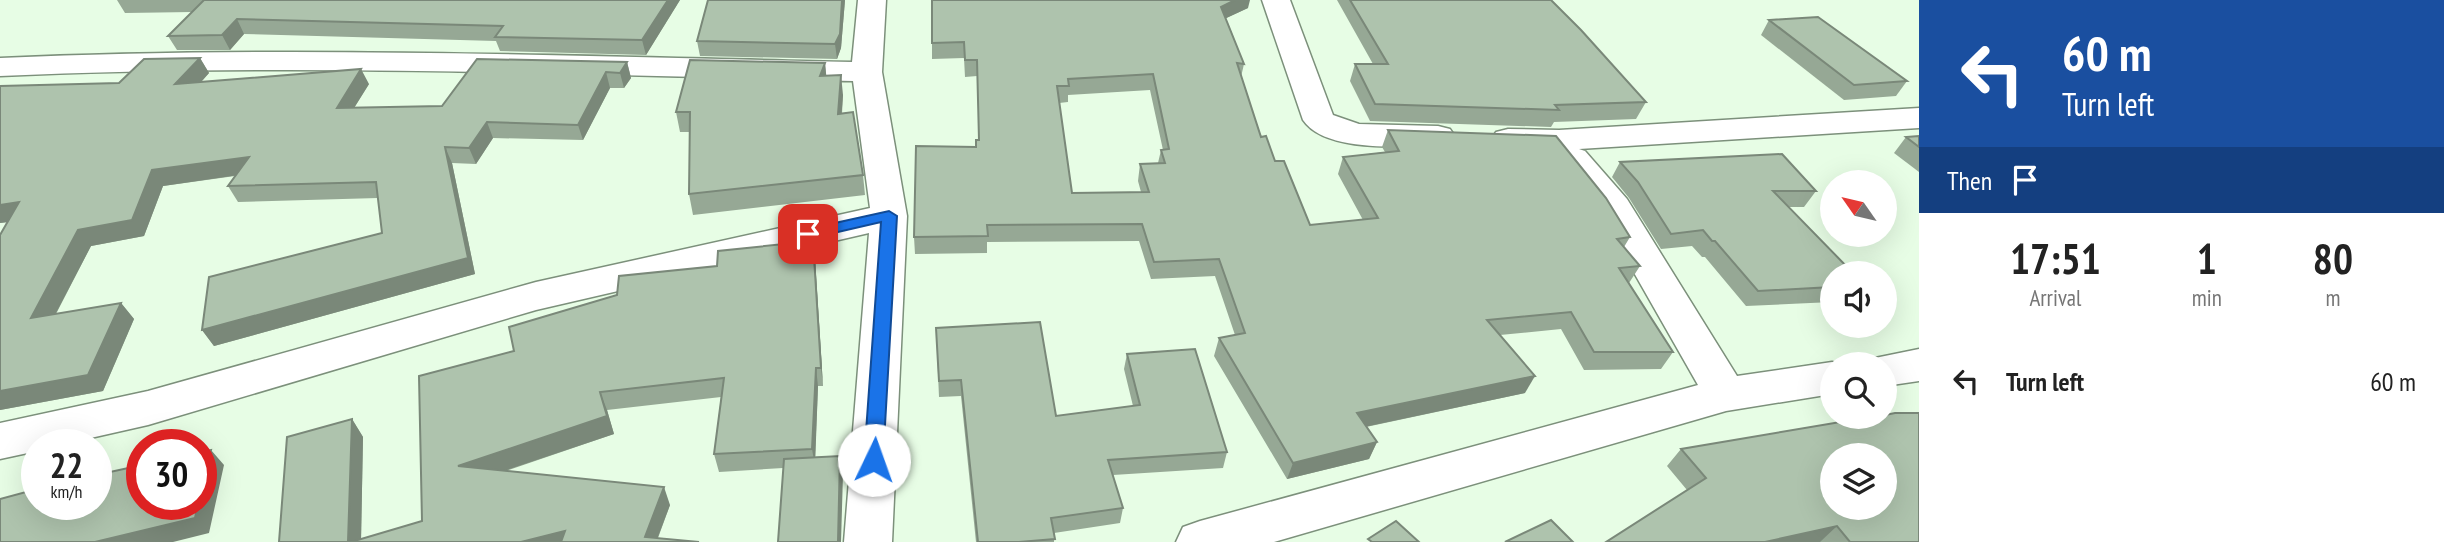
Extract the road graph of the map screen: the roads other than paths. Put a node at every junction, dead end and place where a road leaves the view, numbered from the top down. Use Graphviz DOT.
graph roads {
  1 [pos="872,0"];
  2 [pos="1276,0"];
  3 [pos="0,67"];
  4 [pos="867,72"];
  5 [pos="1919,118"];
  6 [pos="1559,140"];
  7 [pos="889,216"];
  8 [pos="1919,365"];
  9 [pos="1897,368"];
  10 [pos="1820,380"];
  11 [pos="1726,394"];
  12 [pos="0,441"];
  13 [pos="868,542"];
  14 [pos="1200,542"];
  1 -- 4 [label="street"];
  2 -- 6 [label="street"];
  3 -- 4 [label="street"];
  4 -- 7 [label="street"];
  5 -- 6 [label="street"];
  6 -- 11 [label="street"];
  7 -- 12 [label="street"];
  7 -- 13 [label="street"];
  8 -- 9 [label="street"];
  10 -- 11 [label="street"];
  11 -- 14 [label="street"];
}
